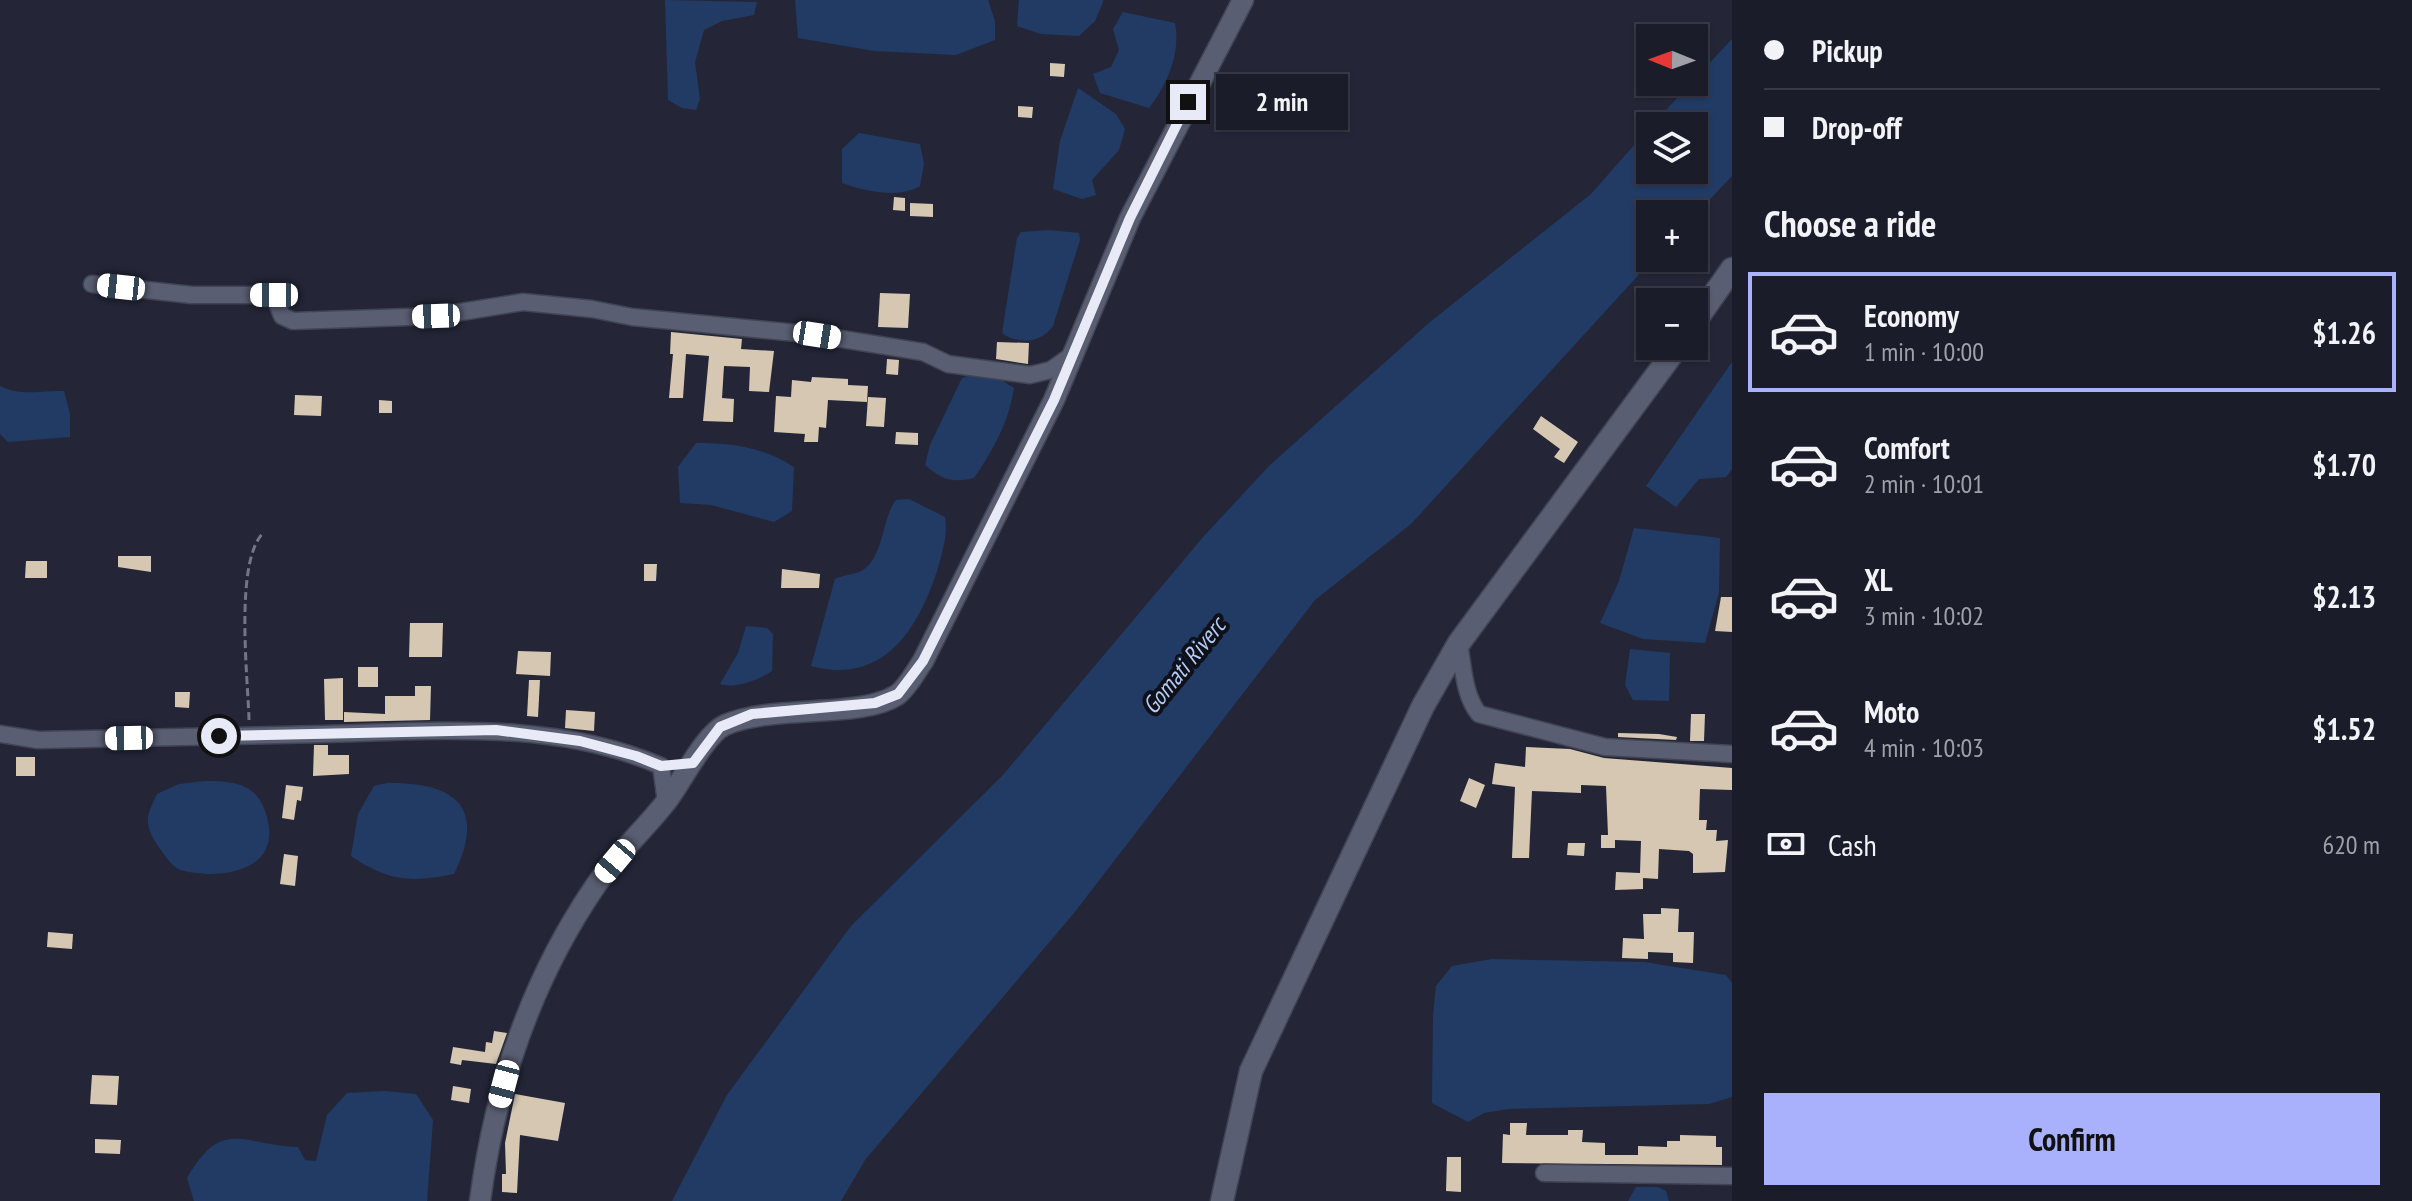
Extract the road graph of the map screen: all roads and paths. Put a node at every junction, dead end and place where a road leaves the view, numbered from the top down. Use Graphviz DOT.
graph roads {
  1 [pos="1243,0"];
  2 [pos="1732,269"];
  3 [pos="92,284"];
  4 [pos="1708,303"];
  5 [pos="1072,355"];
  6 [pos="1668,360"];
  7 [pos="264,532"];
  8 [pos="1459,643"];
  9 [pos="0,734"];
  10 [pos="250,736"];
  11 [pos="1732,754"];
  12 [pos="693,763"];
  13 [pos="661,766"];
  14 [pos="666,802"];
  15 [pos="1544,1173"];
  16 [pos="1732,1176"];
  17 [pos="480,1201"];
  18 [pos="1222,1201"];
  1 -- 5 [label="street"];
  2 -- 4 [label="main road"];
  3 -- 5 [label="street"];
  5 -- 12 [label="street"];
  6 -- 8 [label="main road"];
  7 -- 10 [label="path"];
  8 -- 11 [label="street"];
  8 -- 18 [label="main road"];
  9 -- 10 [label="street"];
  10 -- 13 [label="street"];
  12 -- 13 [label="street"];
  12 -- 14 [label="street"];
  13 -- 14 [label="street"];
  14 -- 17 [label="street"];
  15 -- 16 [label="street"];
}
